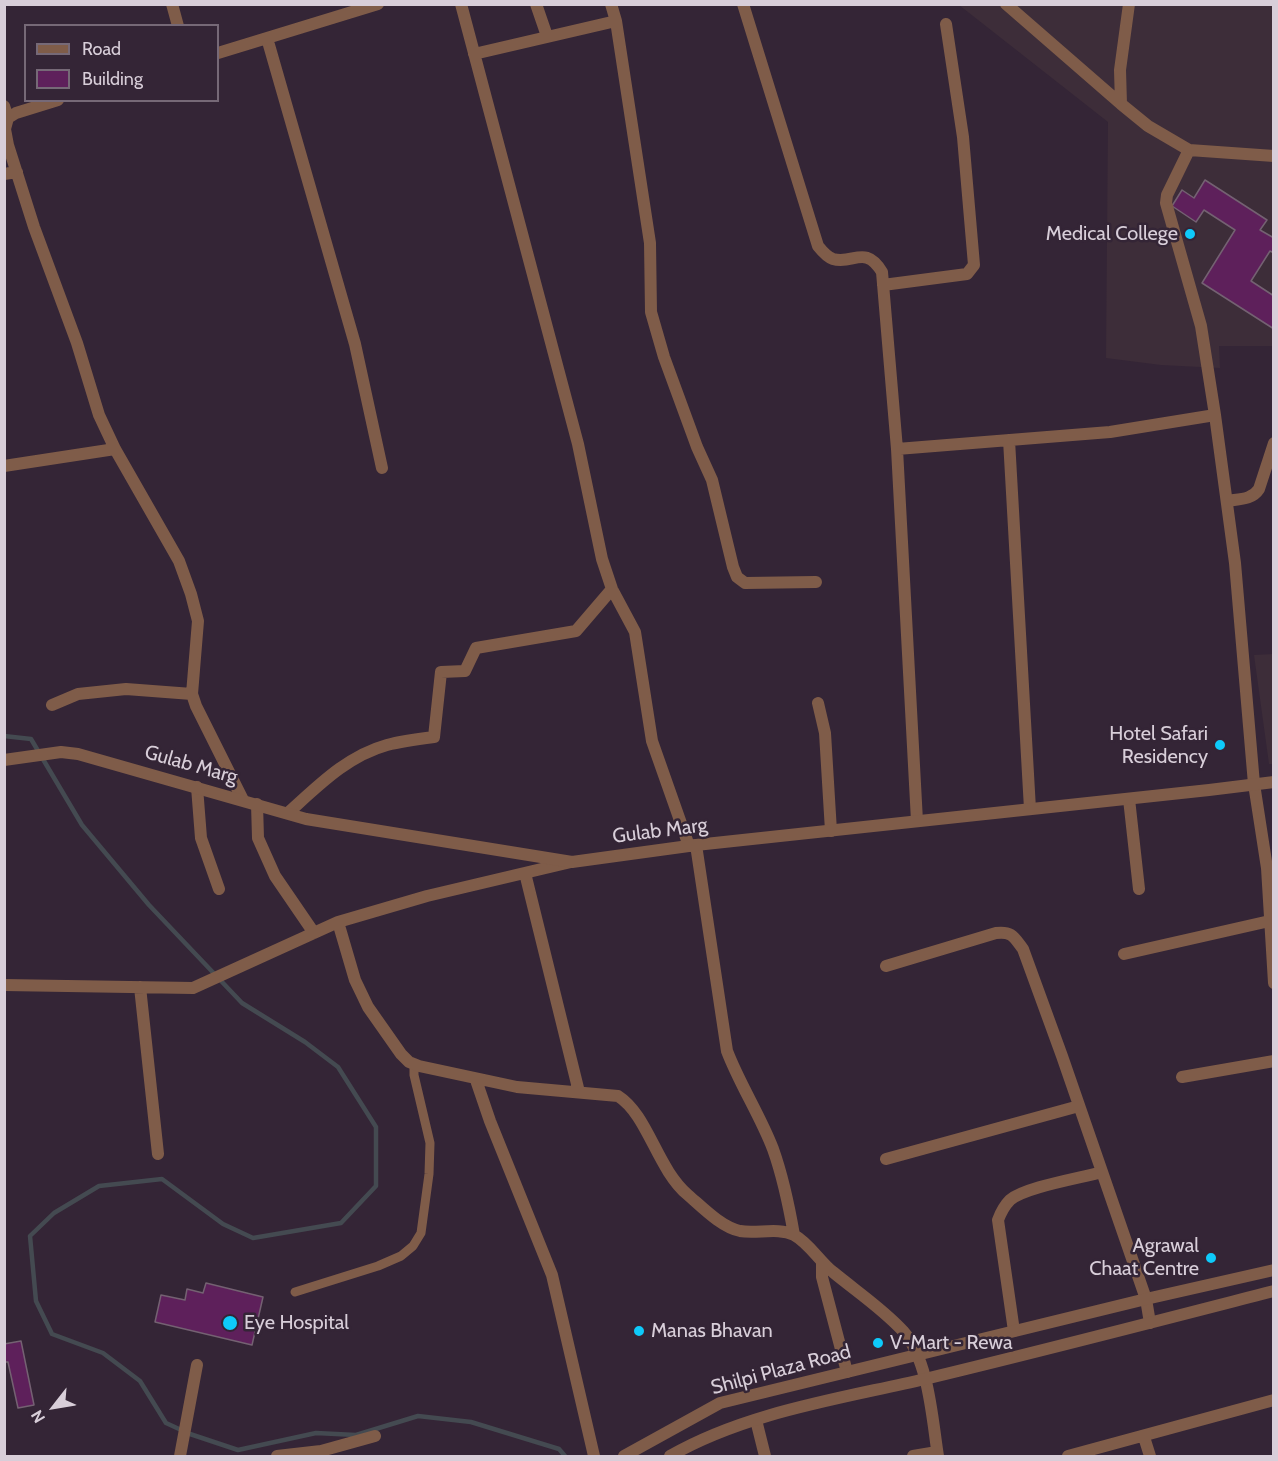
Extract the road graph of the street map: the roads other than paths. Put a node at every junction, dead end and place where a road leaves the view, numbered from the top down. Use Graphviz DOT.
graph roads {
  1 [pos="172,4"];
  2 [pos="378,4"];
  3 [pos="461,4"];
  4 [pos="536,4"];
  5 [pos="611,4"];
  6 [pos="742,4"];
  7 [pos="1006,4"];
  8 [pos="1129,4"];
  9 [pos="344,9"];
  10 [pos="616,21"];
  11 [pos="177,24"];
  12 [pos="946,24"];
  13 [pos="547,36"];
  14 [pos="267,38"];
  15 [pos="219,53"];
  16 [pos="474,54"];
  17 [pos="52,102"];
  18 [pos="1121,104"];
  19 [pos="6,112"];
  20 [pos="1189,150"];
  21 [pos="1274,156"];
  22 [pos="11,173"];
  23 [pos="883,285"];
  24 [pos="1215,415"];
  25 [pos="1010,440"];
  26 [pos="1274,443"];
  27 [pos="115,449"];
  28 [pos="897,449"];
  29 [pos="4,466"];
  30 [pos="382,468"];
  31 [pos="1227,501"];
  32 [pos="816,582"];
  33 [pos="612,589"];
  34 [pos="192,694"];
  35 [pos="818,703"];
  36 [pos="52,705"];
  37 [pos="4,760"];
  38 [pos="1274,782"];
  39 [pos="1254,784"];
  40 [pos="197,787"];
  41 [pos="1129,799"];
  42 [pos="243,800"];
  43 [pos="257,804"];
  44 [pos="1030,809"];
  45 [pos="288,813"];
  46 [pos="917,821"];
  47 [pos="831,831"];
  48 [pos="692,846"];
  49 [pos="572,862"];
  50 [pos="525,873"];
  51 [pos="219,888"];
  52 [pos="1139,889"];
  53 [pos="1272,920"];
  54 [pos="338,922"];
  55 [pos="314,933"];
  56 [pos="1124,954"];
  57 [pos="886,966"];
  58 [pos="1274,982"];
  59 [pos="4,985"];
  60 [pos="140,987"];
  61 [pos="1274,1061"];
  62 [pos="414,1064"];
  63 [pos="1182,1077"];
  64 [pos="476,1080"];
  65 [pos="579,1092"];
  66 [pos="1079,1106"];
  67 [pos="158,1154"];
  68 [pos="886,1160"];
  69 [pos="1102,1172"];
  70 [pos="794,1235"];
  71 [pos="822,1262"];
  72 [pos="1274,1270"];
  73 [pos="295,1292"];
  74 [pos="1274,1292"];
  75 [pos="1146,1299"];
  76 [pos="1150,1323"];
  77 [pos="1014,1331"];
  78 [pos="918,1355"];
  79 [pos="197,1365"];
  80 [pos="847,1372"];
  81 [pos="925,1379"];
  82 [pos="1274,1400"];
  83 [pos="756,1420"];
  84 [pos="375,1436"];
  85 [pos="1144,1437"];
  86 [pos="181,1454"];
  87 [pos="938,1454"];
  88 [pos="277,1456"];
  89 [pos="594,1456"];
  90 [pos="624,1456"];
  91 [pos="670,1456"];
  92 [pos="765,1456"];
  93 [pos="913,1456"];
  94 [pos="1068,1456"];
  95 [pos="1150,1456"];
  1 -- 11 [label="street"];
  2 -- 9 [label="street"];
  3 -- 16 [label="street"];
  4 -- 13 [label="street"];
  5 -- 10 [label="street"];
  6 -- 23 [label="street"];
  7 -- 18 [label="street"];
  8 -- 18 [label="street"];
  9 -- 14 [label="street"];
  10 -- 13 [label="street"];
  10 -- 32 [label="street"];
  12 -- 23 [label="street"];
  13 -- 16 [label="street"];
  14 -- 15 [label="street"];
  14 -- 30 [label="street"];
  16 -- 33 [label="street"];
  17 -- 19 [label="street"];
  18 -- 20 [label="street"];
  19 -- 22 [label="street"];
  20 -- 21 [label="street"];
  20 -- 24 [label="street"];
  22 -- 27 [label="street"];
  23 -- 28 [label="street"];
  24 -- 25 [label="street"];
  24 -- 31 [label="street"];
  25 -- 28 [label="street"];
  25 -- 44 [label="street"];
  26 -- 31 [label="street"];
  27 -- 29 [label="street"];
  27 -- 34 [label="street"];
  28 -- 46 [label="street"];
  31 -- 39 [label="street"];
  33 -- 45 [label="street"];
  33 -- 48 [label="street"];
  34 -- 36 [label="street"];
  34 -- 42 [label="street"];
  35 -- 47 [label="street"];
  37 -- 40 [label="street, Gulab Marg"];
  38 -- 39 [label="street, Gulab Marg"];
  39 -- 41 [label="street, Gulab Marg"];
  39 -- 53 [label="street"];
  40 -- 42 [label="street, Gulab Marg"];
  40 -- 51 [label="street"];
  41 -- 44 [label="street, Gulab Marg"];
  41 -- 52 [label="street"];
  42 -- 43 [label="street, Gulab Marg"];
  43 -- 45 [label="street, Gulab Marg"];
  43 -- 55 [label="street"];
  44 -- 46 [label="street, Gulab Marg"];
  45 -- 49 [label="street, Gulab Marg"];
  46 -- 47 [label="street, Gulab Marg"];
  47 -- 48 [label="street, Gulab Marg"];
  48 -- 49 [label="street, Gulab Marg"];
  48 -- 70 [label="street"];
  49 -- 50 [label="street"];
  50 -- 54 [label="street"];
  50 -- 65 [label="street"];
  53 -- 56 [label="street"];
  53 -- 58 [label="street"];
  54 -- 55 [label="street"];
  54 -- 62 [label="street"];
  55 -- 60 [label="street"];
  57 -- 66 [label="street"];
  59 -- 60 [label="street"];
  60 -- 67 [label="street"];
  61 -- 63 [label="street"];
  62 -- 64 [label="street"];
  62 -- 73 [label="lane"];
  64 -- 65 [label="street"];
  64 -- 89 [label="street"];
  65 -- 70 [label="street"];
  66 -- 68 [label="street"];
  66 -- 69 [label="street"];
  69 -- 75 [label="street"];
  69 -- 77 [label="street"];
  70 -- 71 [label="street"];
  71 -- 78 [label="street"];
  71 -- 80 [label="street"];
  72 -- 75 [label="street, Shilpi Plaza Road"];
  74 -- 76 [label="street, Shilpi Plaza Road"];
  75 -- 76 [label="street"];
  75 -- 77 [label="street, Shilpi Plaza Road"];
  76 -- 81 [label="street, Shilpi Plaza Road"];
  77 -- 78 [label="street, Shilpi Plaza Road"];
  78 -- 80 [label="street, Shilpi Plaza Road"];
  78 -- 81 [label="street"];
  79 -- 86 [label="street"];
  80 -- 90 [label="street, Shilpi Plaza Road"];
  81 -- 83 [label="street, Shilpi Plaza Road"];
  81 -- 87 [label="street"];
  82 -- 85 [label="street"];
  83 -- 91 [label="street, Shilpi Plaza Road"];
  83 -- 92 [label="street"];
  84 -- 88 [label="street"];
  85 -- 94 [label="street"];
  85 -- 95 [label="street"];
  87 -- 93 [label="street"];
}
